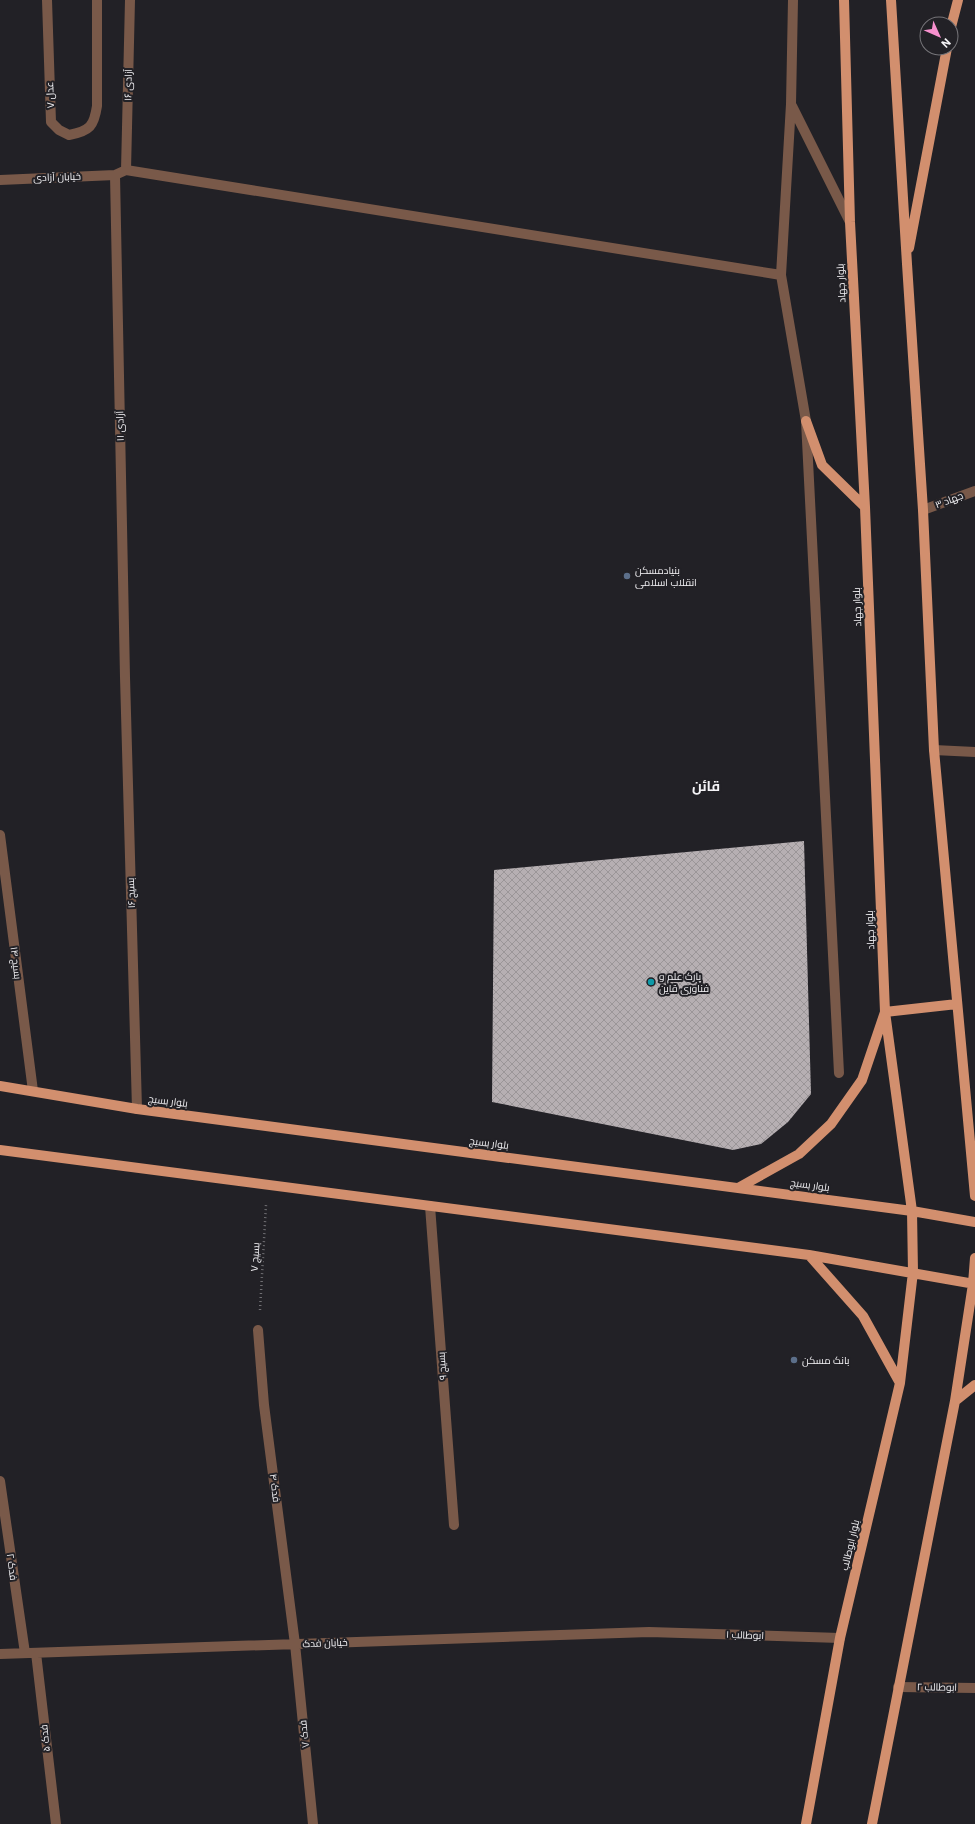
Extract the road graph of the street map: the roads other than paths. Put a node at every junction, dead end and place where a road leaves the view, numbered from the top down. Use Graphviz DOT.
graph roads {
  1 [pos="47,0"];
  2 [pos="97,0"];
  3 [pos="130,0"];
  4 [pos="793,0"];
  5 [pos="844,0"];
  6 [pos="892,0"];
  7 [pos="958,0"];
  8 [pos="954,16"];
  9 [pos="945,56"];
  10 [pos="791,104"];
  11 [pos="126,170"];
  12 [pos="115,175"];
  13 [pos="0,180"];
  14 [pos="850,222"];
  15 [pos="906,264"];
  16 [pos="781,275"];
  17 [pos="806,421"];
  18 [pos="975,491"];
  19 [pos="865,507"];
  20 [pos="923,510"];
  21 [pos="125,677"];
  22 [pos="934,750"];
  23 [pos="975,752"];
  24 [pos="0,836"];
  25 [pos="957,1004"];
  26 [pos="886,1012"];
  27 [pos="840,1073"];
  28 [pos="0,1086"];
  29 [pos="33,1091"];
  30 [pos="137,1109"];
  31 [pos="0,1150"];
  32 [pos="738,1188"];
  33 [pos="975,1196"];
  34 [pos="430,1206"];
  35 [pos="912,1211"];
  36 [pos="975,1222"];
  37 [pos="809,1255"];
  38 [pos="975,1258"];
  39 [pos="913,1272"];
  40 [pos="974,1284"];
  41 [pos="258,1330"];
  42 [pos="900,1383"];
  43 [pos="975,1384"];
  44 [pos="955,1401"];
  45 [pos="0,1482"];
  46 [pos="454,1525"];
  47 [pos="649,1632"];
  48 [pos="840,1638"];
  49 [pos="295,1644"];
  50 [pos="24,1653"];
  51 [pos="36,1653"];
  52 [pos="0,1654"];
  53 [pos="898,1687"];
  54 [pos="975,1688"];
  55 [pos="56,1824"];
  56 [pos="313,1824"];
  57 [pos="806,1824"];
  58 [pos="872,1824"];
  1 -- 2 [label="street, عدل ۷"];
  3 -- 11 [label="street, آزادی ۱۶"];
  4 -- 10 [label="street"];
  5 -- 14 [label="main road, بلوار جهاد"];
  6 -- 15 [label="main road"];
  7 -- 8 [label="main road"];
  9 -- 15 [label="main road"];
  10 -- 14 [label="street"];
  10 -- 16 [label="street"];
  11 -- 12 [label="street"];
  11 -- 16 [label="street"];
  12 -- 13 [label="street, خیابان آزادی"];
  12 -- 21 [label="street, آزادی ۱۱"];
  14 -- 19 [label="main road, بلوار جهاد"];
  15 -- 20 [label="main road"];
  16 -- 17 [label="street"];
  17 -- 19 [label="main road"];
  17 -- 27 [label="street"];
  18 -- 20 [label="street, جهاد ۳"];
  19 -- 26 [label="main road, بلوار جهاد"];
  20 -- 22 [label="main road"];
  21 -- 30 [label="street, بسیج ۱۶"];
  22 -- 23 [label="street"];
  22 -- 25 [label="main road"];
  24 -- 29 [label="street, بسیج ۱۴"];
  25 -- 26 [label="main road"];
  25 -- 33 [label="main road"];
  26 -- 32 [label="main road"];
  26 -- 35 [label="main road, بلوار جهاد"];
  28 -- 29 [label="main road, بلوار بسیج"];
  29 -- 30 [label="main road, بلوار بسیج"];
  30 -- 32 [label="main road, بلوار بسیج"];
  31 -- 34 [label="main road"];
  32 -- 35 [label="main road, بلوار بسیج"];
  34 -- 37 [label="main road"];
  34 -- 46 [label="street, بسیج ۹"];
  35 -- 36 [label="main road, بلوار بسیج"];
  35 -- 39 [label="main road, بلوار جهاد"];
  37 -- 39 [label="main road"];
  37 -- 42 [label="main road"];
  38 -- 40 [label="main road"];
  39 -- 40 [label="main road"];
  39 -- 42 [label="main road, بلوار ابوطالب"];
  40 -- 44 [label="main road"];
  41 -- 49 [label="street, فدک ۴"];
  42 -- 48 [label="main road, بلوار ابوطالب"];
  43 -- 44 [label="main road"];
  44 -- 53 [label="main road"];
  45 -- 50 [label="street, فدک ۲"];
  47 -- 48 [label="street, ابوطالب ۱"];
  47 -- 49 [label="street, خیابان فدک"];
  48 -- 57 [label="main road, بلوار ابوطالب"];
  49 -- 51 [label="street, خیابان فدک"];
  49 -- 56 [label="street, فدک ۷"];
  50 -- 51 [label="street, خیابان فدک"];
  50 -- 52 [label="street, خیابان فدک"];
  51 -- 55 [label="street, فدک ۵"];
  53 -- 54 [label="street, ابوطالب ۲"];
  53 -- 58 [label="main road"];
}
